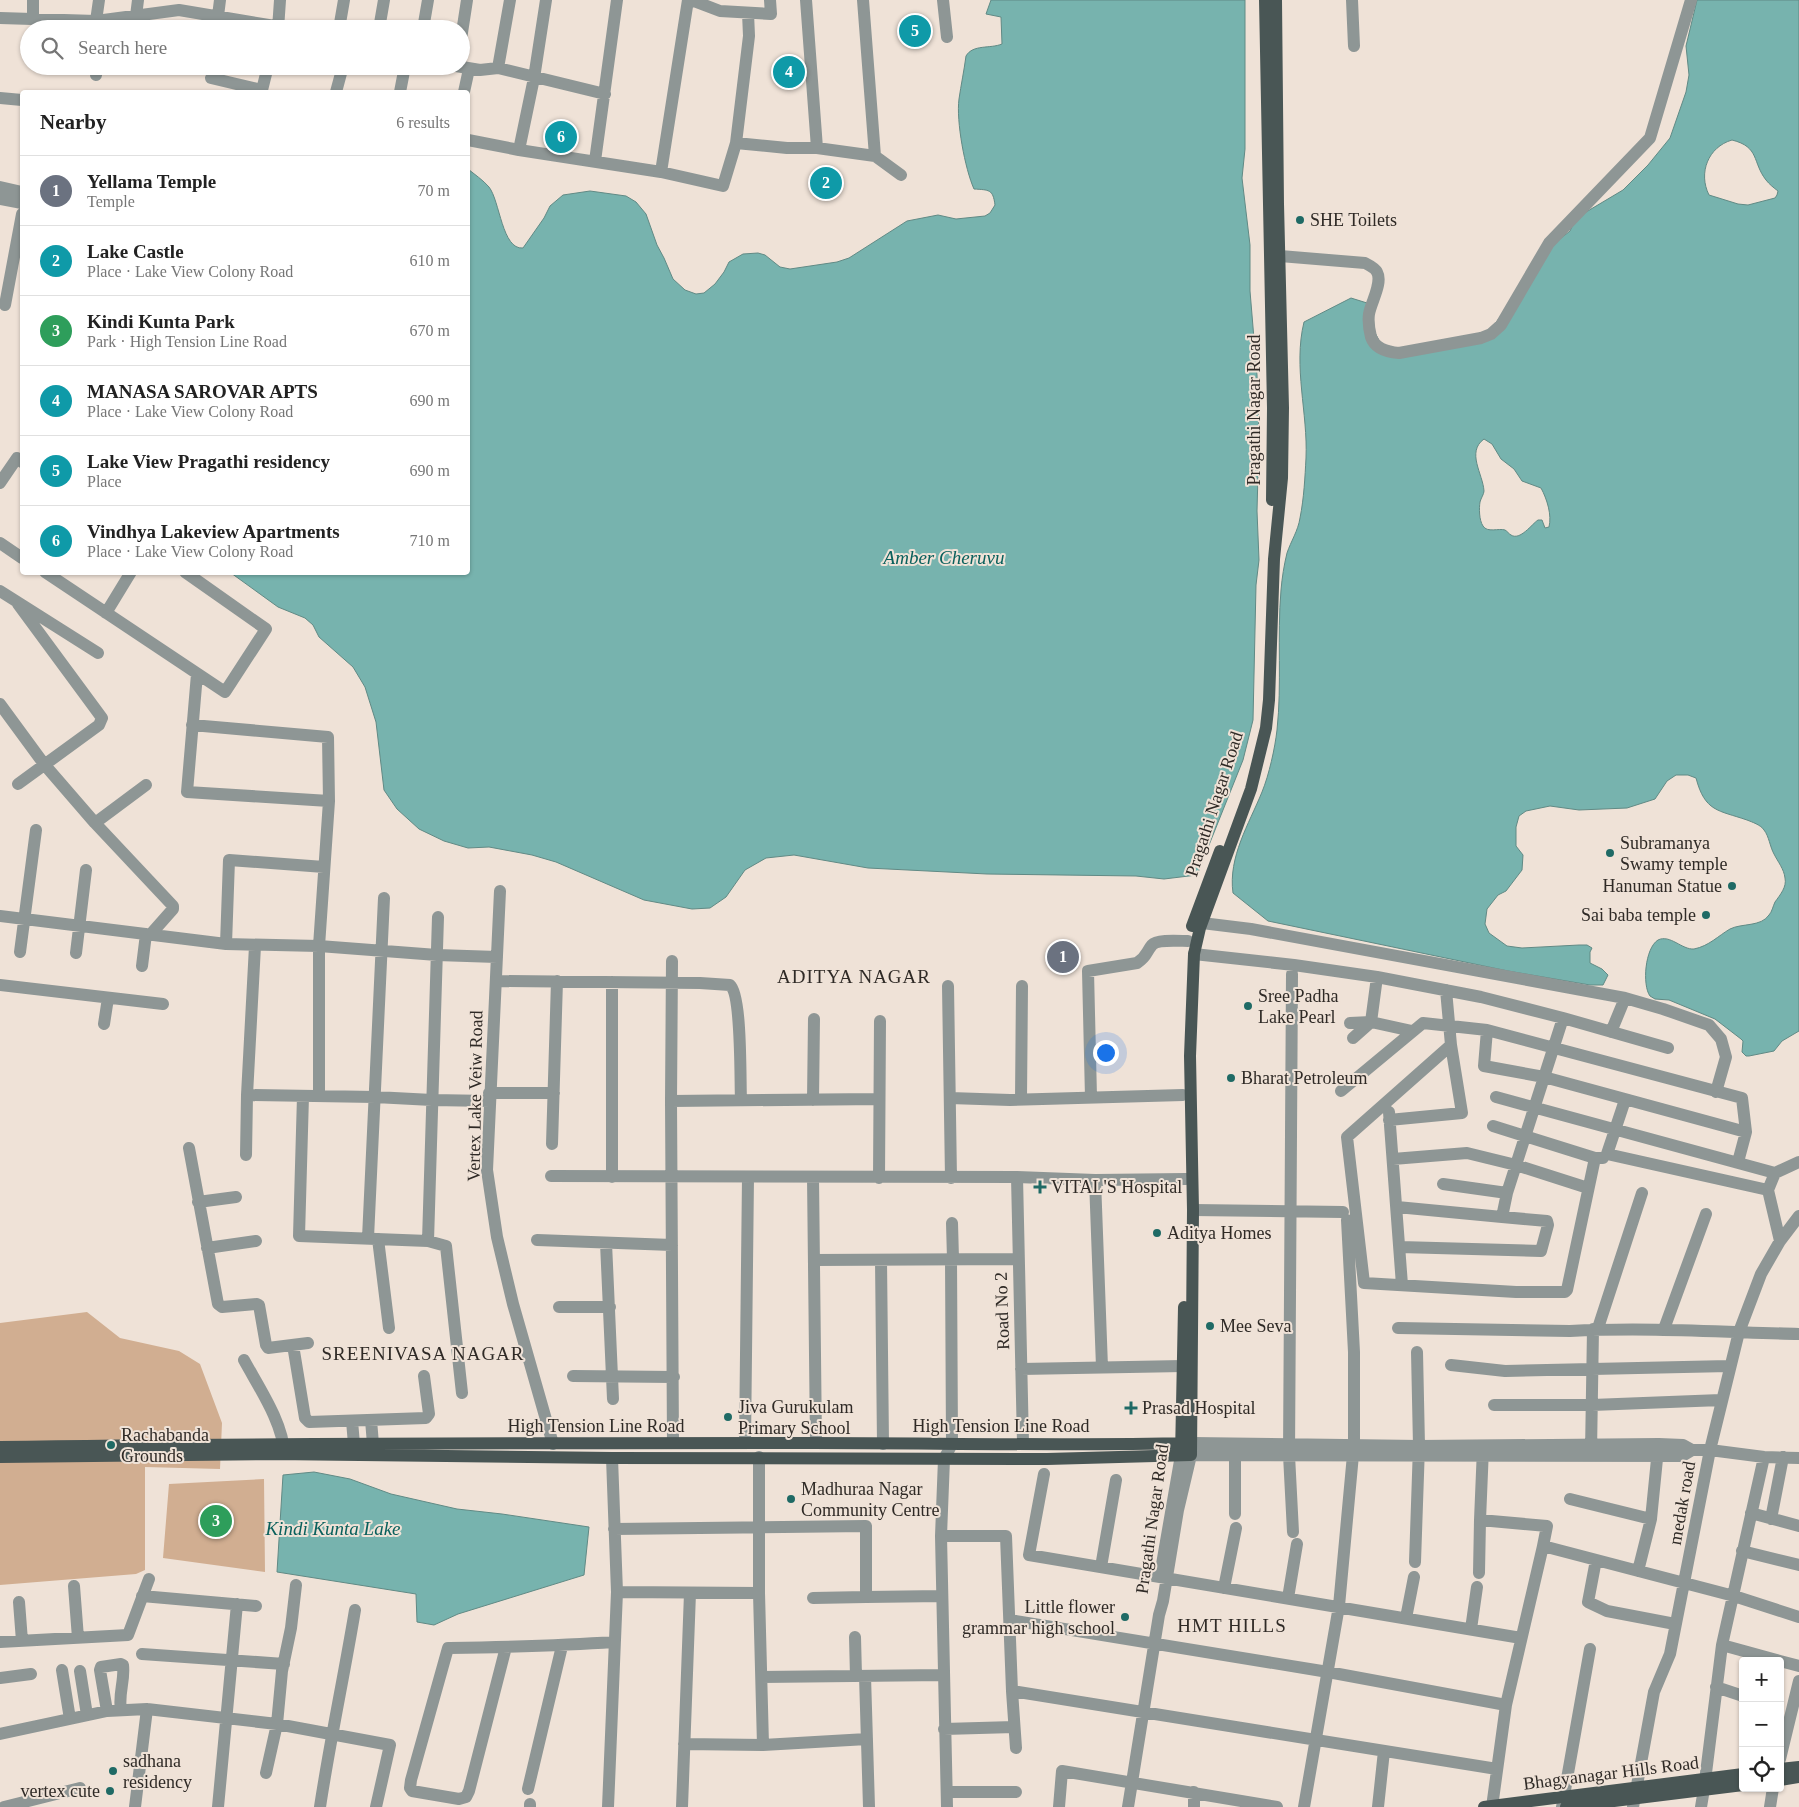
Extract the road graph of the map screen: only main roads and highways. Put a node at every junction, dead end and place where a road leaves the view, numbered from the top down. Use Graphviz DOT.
graph roads {
  1 [pos="1265,0"];
  2 [pos="1276,0"];
  3 [pos="1186,1034"];
  4 [pos="0,1447"];
  5 [pos="284,1449"];
  6 [pos="1186,1449"];
  7 [pos="0,1457"];
  8 [pos="1799,1767"];
  9 [pos="1784,1769"];
  10 [pos="1739,1775"];
  11 [pos="1799,1777"];
  12 [pos="1784,1779"];
  13 [pos="1705,1784"];
  14 [pos="1739,1785"];
  15 [pos="1634,1797"];
  16 [pos="1564,1803"];
  17 [pos="1489,1807"];
  1 -- 3 [label="main road, Pragathi Nagar Road"];
  2 -- 3 [label="main road, Pragathi Nagar Road"];
  3 -- 6 [label="main road, Pragathi Nagar Road"];
  3 -- 6 [label="main road, Pragathi Nagar Road"];
  4 -- 5 [label="main road, High Tension Line Road"];
  5 -- 6 [label="main road, High Tension Line Road"];
  5 -- 6 [label="main road, High Tension Line Road"];
  5 -- 7 [label="main road, High Tension Line Road"];
  8 -- 9 [label="main road"];
  10 -- 13 [label="main road, Bhagyanagar Hills Road"];
  11 -- 12 [label="main road"];
  13 -- 14 [label="main road, Bhagyanagar Hills Road"];
  13 -- 15 [label="main road, Bhagyanagar Hills Road"];
  15 -- 16 [label="main road, Bhagyanagar Hills Road"];
  16 -- 17 [label="main road, Bhagyanagar Hills Road"];
}
